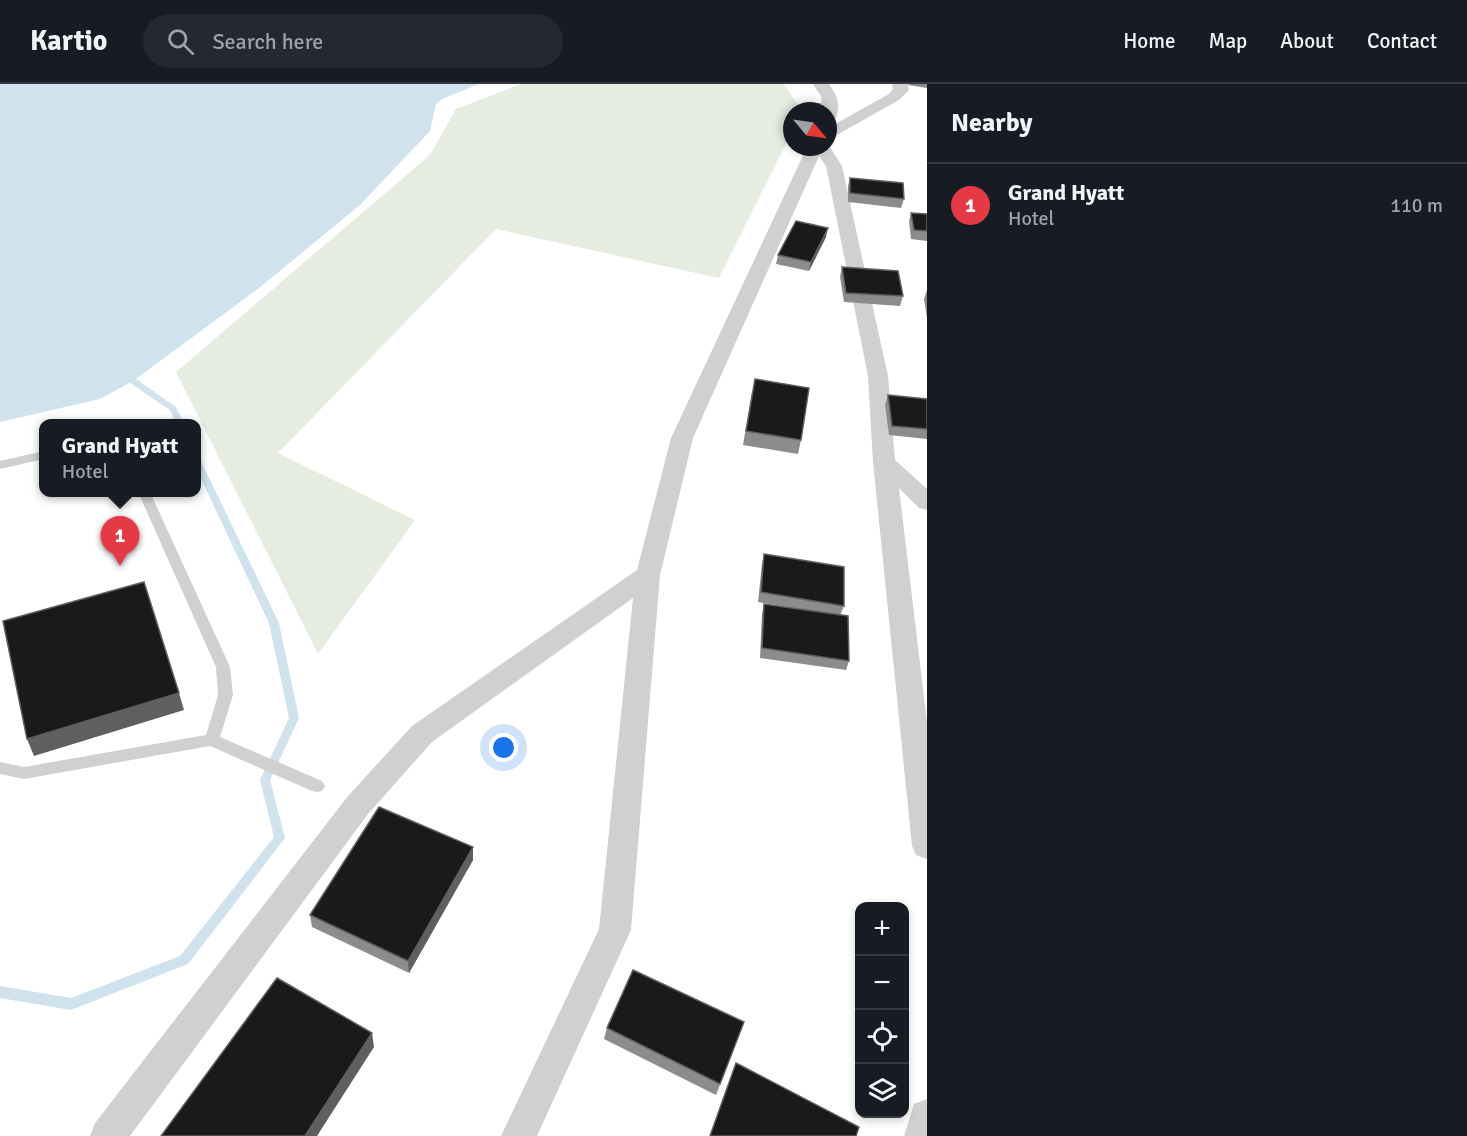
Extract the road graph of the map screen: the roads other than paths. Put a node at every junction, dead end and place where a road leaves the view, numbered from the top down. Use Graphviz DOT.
graph roads {
  1 [pos="821,84"];
  2 [pos="900,84"];
  3 [pos="830,102"];
  4 [pos="837,130"];
  5 [pos="811,156"];
  6 [pos="828,156"];
  7 [pos="39,456"];
  8 [pos="884,462"];
  9 [pos="0,465"];
  10 [pos="146,497"];
  11 [pos="927,502"];
  12 [pos="648,575"];
  13 [pos="211,740"];
  14 [pos="0,768"];
  15 [pos="317,786"];
  16 [pos="927,846"];
  17 [pos="927,1117"];
  18 [pos="108,1136"];
  19 [pos="519,1136"];
  20 [pos="922,1136"];
  1 -- 3 [label="street"];
  2 -- 4 [label="street"];
  5 -- 12 [label="street"];
  6 -- 8 [label="street"];
  7 -- 9 [label="lane"];
  8 -- 11 [label="street"];
  8 -- 16 [label="street"];
  10 -- 13 [label="lane"];
  12 -- 18 [label="street"];
  12 -- 19 [label="street"];
  13 -- 14 [label="lane"];
  13 -- 15 [label="lane"];
  17 -- 20 [label="street"];
}
